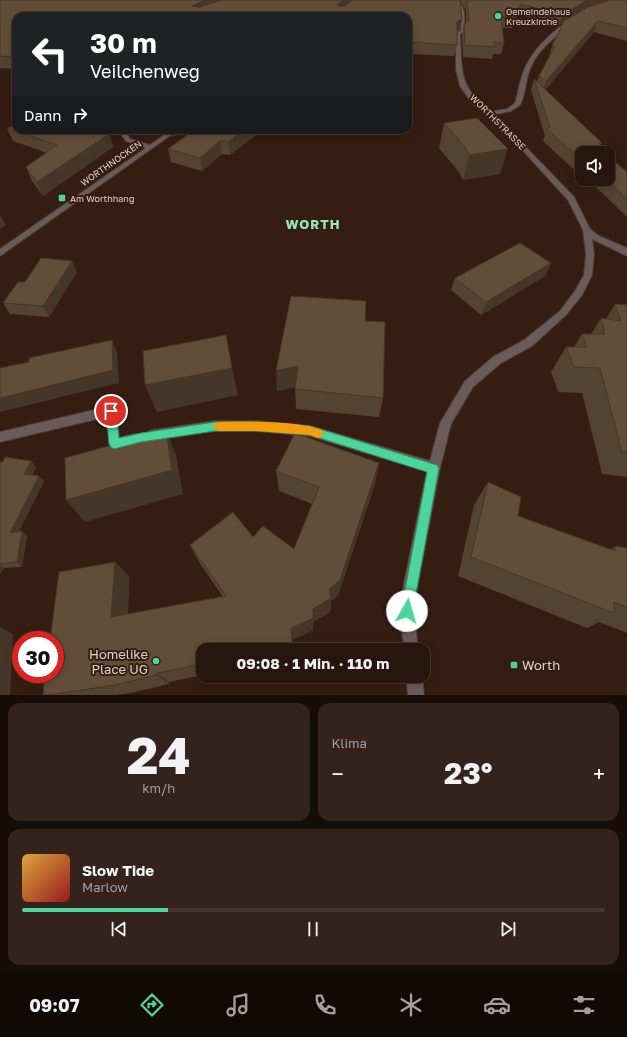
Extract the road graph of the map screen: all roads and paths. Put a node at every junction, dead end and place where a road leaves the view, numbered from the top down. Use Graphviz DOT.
graph roads {
  1 [pos="457,0"];
  2 [pos="578,17"];
  3 [pos="490,114"];
  4 [pos="124,134"];
  5 [pos="169,134"];
  6 [pos="151,147"];
  7 [pos="587,230"];
  8 [pos="0,253"];
  9 [pos="627,253"];
  10 [pos="0,437"];
  11 [pos="434,468"];
  12 [pos="410,643"];
  13 [pos="415,683"];
  14 [pos="416,695"];
  1 -- 3 [label="street, WORTHSTRASSE"];
  2 -- 3 [label="street"];
  3 -- 7 [label="street, WORTHSTRASSE"];
  4 -- 6 [label="street"];
  5 -- 6 [label="street, WORTHNOCKEN"];
  6 -- 8 [label="street, WORTHNOCKEN"];
  7 -- 9 [label="street, WORTHSTRASSE"];
  7 -- 11 [label="street, WORTHSTRASSE"];
  10 -- 11 [label="street"];
  11 -- 12 [label="street, WORTHSTRASSE"];
  13 -- 14 [label="street"];
}
